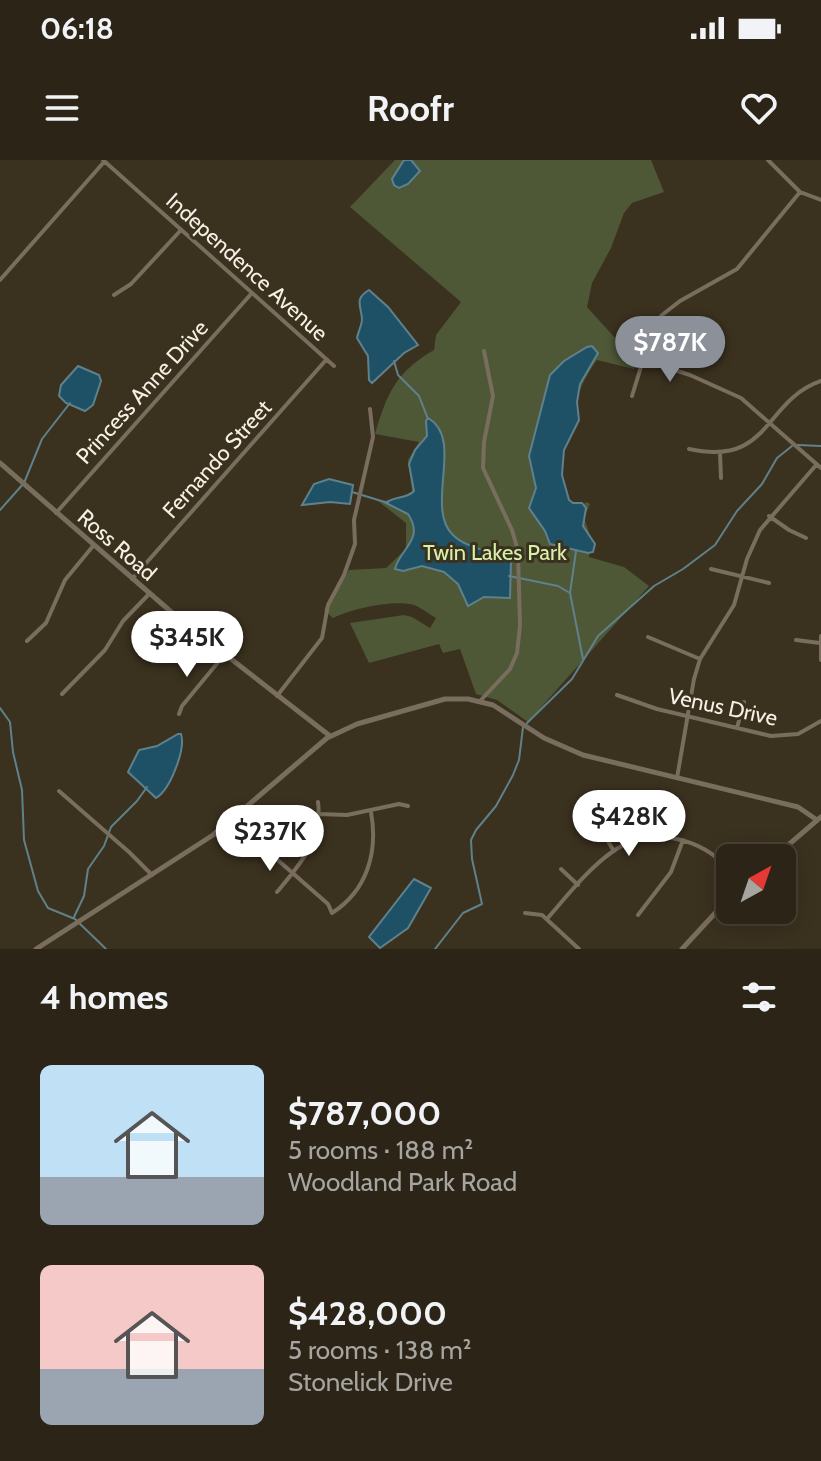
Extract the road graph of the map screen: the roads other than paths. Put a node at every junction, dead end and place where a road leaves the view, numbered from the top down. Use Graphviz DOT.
graph roads {
  1 [pos="768,160"];
  2 [pos="104,161"];
  3 [pos="800,192"];
  4 [pos="821,200"];
  5 [pos="181,230"];
  6 [pos="0,280"];
  7 [pos="252,293"];
  8 [pos="114,295"];
  9 [pos="484,351"];
  10 [pos="326,360"];
  11 [pos="643,360"];
  12 [pos="334,366"];
  13 [pos="821,381"];
  14 [pos="632,396"];
  15 [pos="370,409"];
  16 [pos="771,423"];
  17 [pos="689,449"];
  18 [pos="720,453"];
  19 [pos="0,463"];
  20 [pos="819,466"];
  21 [pos="721,478"];
  22 [pos="56,513"];
  23 [pos="769,516"];
  24 [pos="806,538"];
  25 [pos="93,546"];
  26 [pos="711,569"];
  27 [pos="742,576"];
  28 [pos="132,579"];
  29 [pos="769,583"];
  30 [pos="149,594"];
  31 [pos="821,636"];
  32 [pos="648,637"];
  33 [pos="796,640"];
  34 [pos="27,641"];
  35 [pos="820,643"];
  36 [pos="224,655"];
  37 [pos="700,659"];
  38 [pos="821,660"];
  39 [pos="62,694"];
  40 [pos="617,695"];
  41 [pos="277,696"];
  42 [pos="480,701"];
  43 [pos="744,702"];
  44 [pos="179,714"];
  45 [pos="687,716"];
  46 [pos="821,721"];
  47 [pos="737,728"];
  48 [pos="330,736"];
  49 [pos="677,778"];
  50 [pos="59,791"];
  51 [pos="318,802"];
  52 [pos="408,806"];
  53 [pos="371,812"];
  54 [pos="319,814"];
  55 [pos="819,818"];
  56 [pos="232,820"];
  57 [pos="597,824"];
  58 [pos="683,840"];
  59 [pos="789,844"];
  60 [pos="614,851"];
  61 [pos="716,858"];
  62 [pos="561,869"];
  63 [pos="292,873"];
  64 [pos="152,875"];
  65 [pos="578,885"];
  66 [pos="277,892"];
  67 [pos="716,912"];
  68 [pos="525,913"];
  69 [pos="638,915"];
  70 [pos="547,919"];
  71 [pos="36,949"];
  72 [pos="579,949"];
  73 [pos="682,949"];
  1 -- 3 [label="street"];
  2 -- 5 [label="street, Independence Avenue"];
  2 -- 6 [label="street"];
  3 -- 4 [label="street"];
  3 -- 11 [label="street"];
  5 -- 7 [label="street, Independence Avenue"];
  5 -- 8 [label="street"];
  7 -- 10 [label="street, Independence Avenue"];
  7 -- 22 [label="street, Princess Anne Drive"];
  9 -- 42 [label="street"];
  10 -- 12 [label="street, Independence Avenue"];
  10 -- 28 [label="street, Fernando Street"];
  11 -- 14 [label="street"];
  11 -- 16 [label="street"];
  13 -- 16 [label="street"];
  15 -- 41 [label="street"];
  16 -- 18 [label="street"];
  16 -- 20 [label="street"];
  17 -- 18 [label="street"];
  18 -- 21 [label="street"];
  19 -- 22 [label="street, Ross Road"];
  20 -- 23 [label="street"];
  22 -- 25 [label="street, Ross Road"];
  23 -- 24 [label="street"];
  23 -- 27 [label="street"];
  25 -- 28 [label="street, Ross Road"];
  25 -- 34 [label="street"];
  26 -- 27 [label="street"];
  27 -- 29 [label="street"];
  27 -- 37 [label="street"];
  28 -- 30 [label="street, Ross Road"];
  30 -- 36 [label="street, Ross Road"];
  30 -- 39 [label="street"];
  31 -- 35 [label="street"];
  32 -- 37 [label="street"];
  33 -- 35 [label="street"];
  35 -- 38 [label="street"];
  36 -- 41 [label="street, Ross Road"];
  36 -- 44 [label="street"];
  37 -- 45 [label="street"];
  40 -- 45 [label="street, Venus Drive"];
  41 -- 48 [label="street, Ross Road"];
  42 -- 48 [label="street"];
  42 -- 49 [label="street"];
  43 -- 47 [label="street"];
  45 -- 47 [label="street, Venus Drive"];
  45 -- 49 [label="street"];
  46 -- 47 [label="street, Venus Drive"];
  48 -- 56 [label="street"];
  49 -- 55 [label="street"];
  50 -- 64 [label="street"];
  51 -- 54 [label="street"];
  52 -- 53 [label="street"];
  53 -- 54 [label="street"];
  53 -- 63 [label="street"];
  54 -- 63 [label="street"];
  55 -- 59 [label="street"];
  56 -- 63 [label="street"];
  56 -- 64 [label="street"];
  57 -- 60 [label="street"];
  58 -- 60 [label="street"];
  58 -- 61 [label="street"];
  58 -- 69 [label="street"];
  60 -- 65 [label="street"];
  62 -- 65 [label="street"];
  63 -- 66 [label="street"];
  64 -- 71 [label="street"];
  65 -- 70 [label="street"];
  67 -- 73 [label="street"];
  68 -- 70 [label="street"];
  70 -- 72 [label="street"];
}
